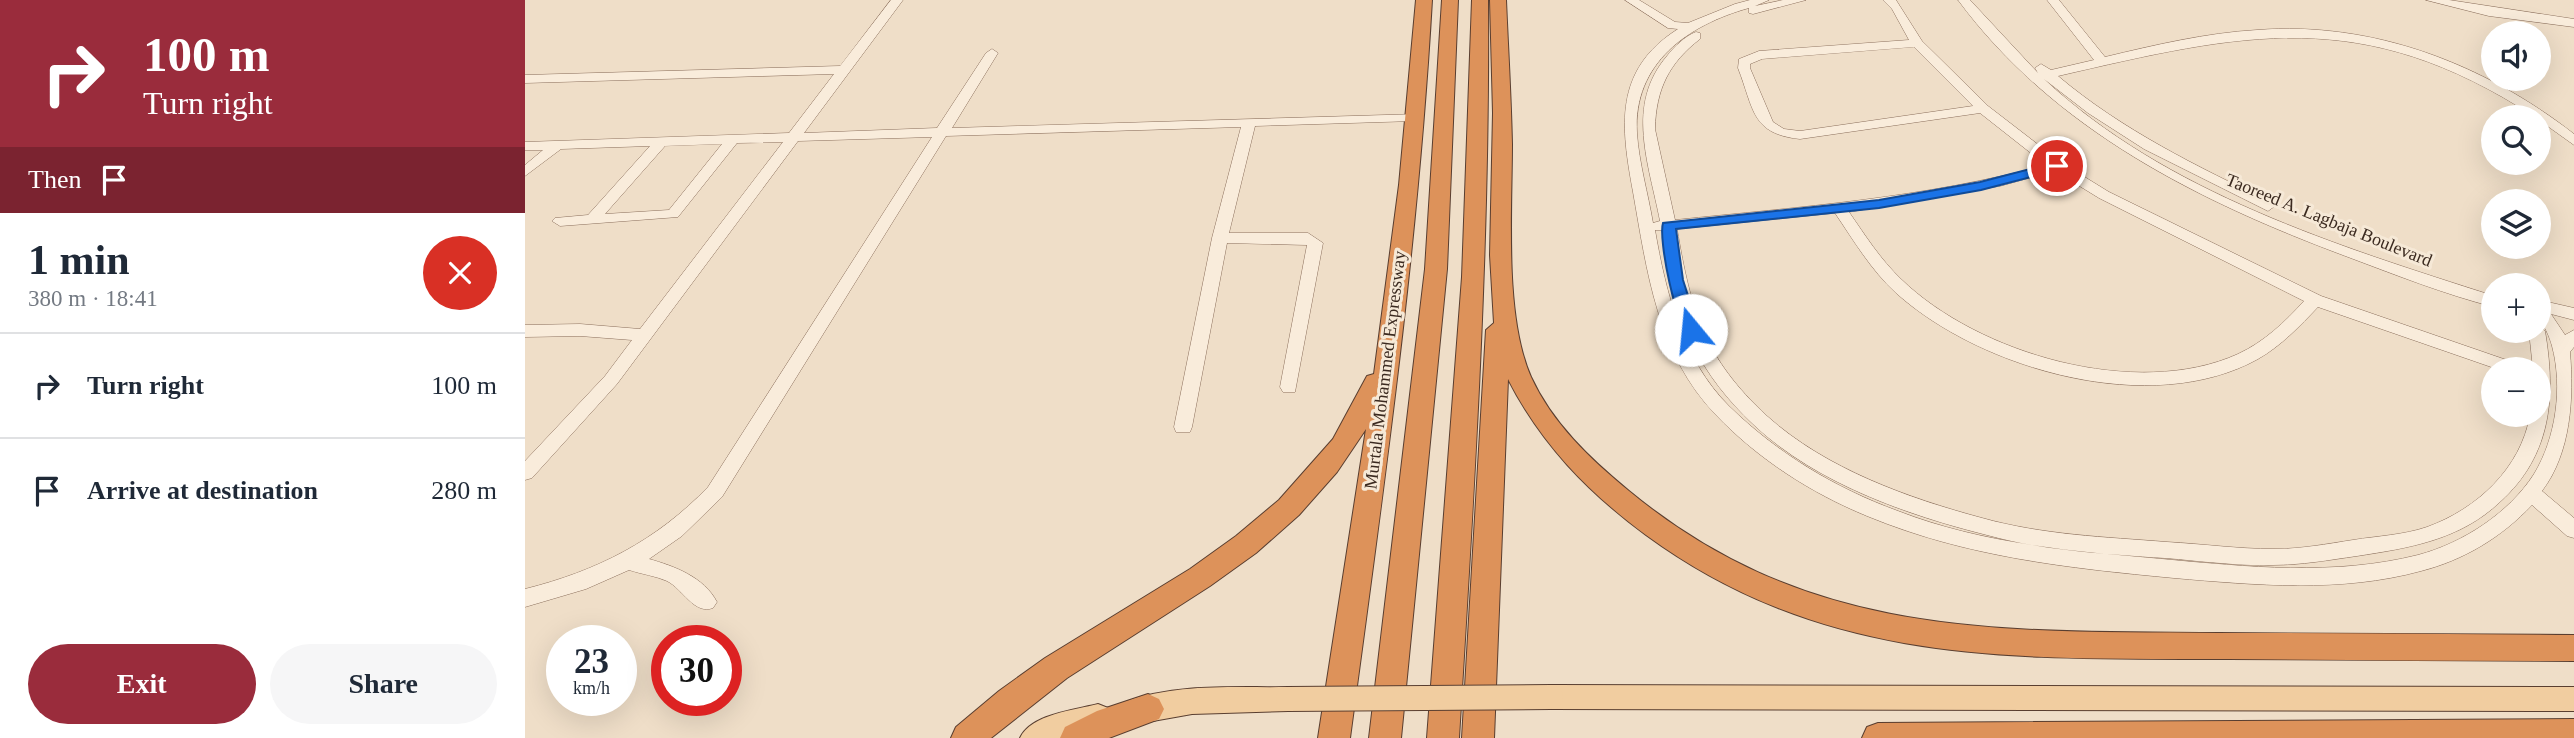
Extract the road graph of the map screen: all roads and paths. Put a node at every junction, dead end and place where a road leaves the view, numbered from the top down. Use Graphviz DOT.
graph roads {
  1 [pos="897,0"];
  2 [pos="1424,0"];
  3 [pos="1450,0"];
  4 [pos="1480,0"];
  5 [pos="1498,0"];
  6 [pos="1631,0"];
  7 [pos="1800,0"];
  8 [pos="1964,0"];
  9 [pos="1979,0"];
  10 [pos="2053,0"];
  11 [pos="2432,0"];
  12 [pos="1759,2"];
  13 [pos="1896,2"];
  14 [pos="2455,2"];
  15 [pos="2574,23"];
  16 [pos="1680,28"];
  17 [pos="1917,43"];
  18 [pos="992,53"];
  19 [pos="2103,63"];
  20 [pos="844,70"];
  21 [pos="2041,76"];
  22 [pos="525,79"];
  23 [pos="1983,109"];
  24 [pos="1414,117"];
  25 [pos="1249,124"];
  26 [pos="941,135"];
  27 [pos="795,139"];
  28 [pos="731,140"];
  29 [pos="2574,141"];
  30 [pos="661,142"];
  31 [pos="557,145"];
  32 [pos="525,146"];
  33 [pos="2057,166"];
  34 [pos="525,172"];
  35 [pos="1839,208"];
  36 [pos="592,219"];
  37 [pos="560,221"];
  38 [pos="1668,226"];
  39 [pos="1649,227"];
  40 [pos="1220,238"];
  41 [pos="1502,239"];
  42 [pos="2481,295"];
  43 [pos="2315,300"];
  44 [pos="1395,310"];
  45 [pos="2551,320"];
  46 [pos="2574,325"];
  47 [pos="2551,326"];
  48 [pos="525,331"];
  49 [pos="645,335"];
  50 [pos="2568,343"];
  51 [pos="2481,357"];
  52 [pos="1289,387"];
  53 [pos="1183,427"];
  54 [pos="2536,427"];
  55 [pos="525,473"];
  56 [pos="2531,492"];
  57 [pos="2574,530"];
  58 [pos="630,562"];
  59 [pos="525,598"];
  60 [pos="706,602"];
  61 [pos="2574,648"];
  62 [pos="2574,699"];
  63 [pos="1148,709"];
  64 [pos="2574,734"];
  65 [pos="967,738"];
  66 [pos="1034,738"];
  67 [pos="1076,738"];
  68 [pos="1334,738"];
  69 [pos="1385,738"];
  70 [pos="1443,738"];
  71 [pos="1478,738"];
  72 [pos="1878,738"];
  1 -- 20 [label="street"];
  2 -- 24 [label="highway, Murtala Mohammed Expressway"];
  3 -- 69 [label="highway"];
  4 -- 70 [label="highway"];
  5 -- 41 [label="highway"];
  6 -- 16 [label="street"];
  7 -- 12 [label="street"];
  8 -- 21 [label="street, Taoreed A. Lagbaja Boulevard"];
  9 -- 21 [label="street, Taoreed A. Lagbaja Boulevard"];
  10 -- 19 [label="street"];
  11 -- 14 [label="street"];
  12 -- 16 [label="street"];
  12 -- 38 [label="street"];
  13 -- 17 [label="street"];
  14 -- 15 [label="street"];
  16 -- 39 [label="street"];
  17 -- 23 [label="street"];
  17 -- 23 [label="street"];
  18 -- 26 [label="street"];
  19 -- 21 [label="street"];
  19 -- 29 [label="street"];
  20 -- 22 [label="street"];
  20 -- 27 [label="street"];
  21 -- 42 [label="street, Taoreed A. Lagbaja Boulevard"];
  23 -- 33 [label="street"];
  24 -- 25 [label="street"];
  24 -- 44 [label="highway, Murtala Mohammed Expressway"];
  25 -- 26 [label="street"];
  25 -- 40 [label="street"];
  26 -- 27 [label="street"];
  26 -- 58 [label="street"];
  27 -- 28 [label="street"];
  27 -- 49 [label="street"];
  28 -- 30 [label="street"];
  28 -- 36 [label="street"];
  30 -- 31 [label="street"];
  30 -- 36 [label="street"];
  31 -- 32 [label="street"];
  31 -- 34 [label="street"];
  33 -- 35 [label="street"];
  33 -- 43 [label="street"];
  35 -- 38 [label="street"];
  35 -- 43 [label="street"];
  36 -- 37 [label="street"];
  38 -- 39 [label="street"];
  38 -- 54 [label="street"];
  39 -- 56 [label="street"];
  40 -- 52 [label="street"];
  40 -- 53 [label="street"];
  41 -- 61 [label="highway"];
  41 -- 71 [label="highway"];
  43 -- 51 [label="street"];
  44 -- 65 [label="highway"];
  44 -- 68 [label="highway, Murtala Mohammed Expressway"];
  45 -- 46 [label="street"];
  47 -- 50 [label="street"];
  48 -- 49 [label="street"];
  49 -- 55 [label="street"];
  50 -- 56 [label="street"];
  56 -- 57 [label="street"];
  58 -- 59 [label="street"];
  58 -- 60 [label="street"];
  62 -- 63 [label="main road, bridge"];
  63 -- 66 [label="main road"];
  63 -- 67 [label="highway"];
  64 -- 72 [label="highway"];
}
